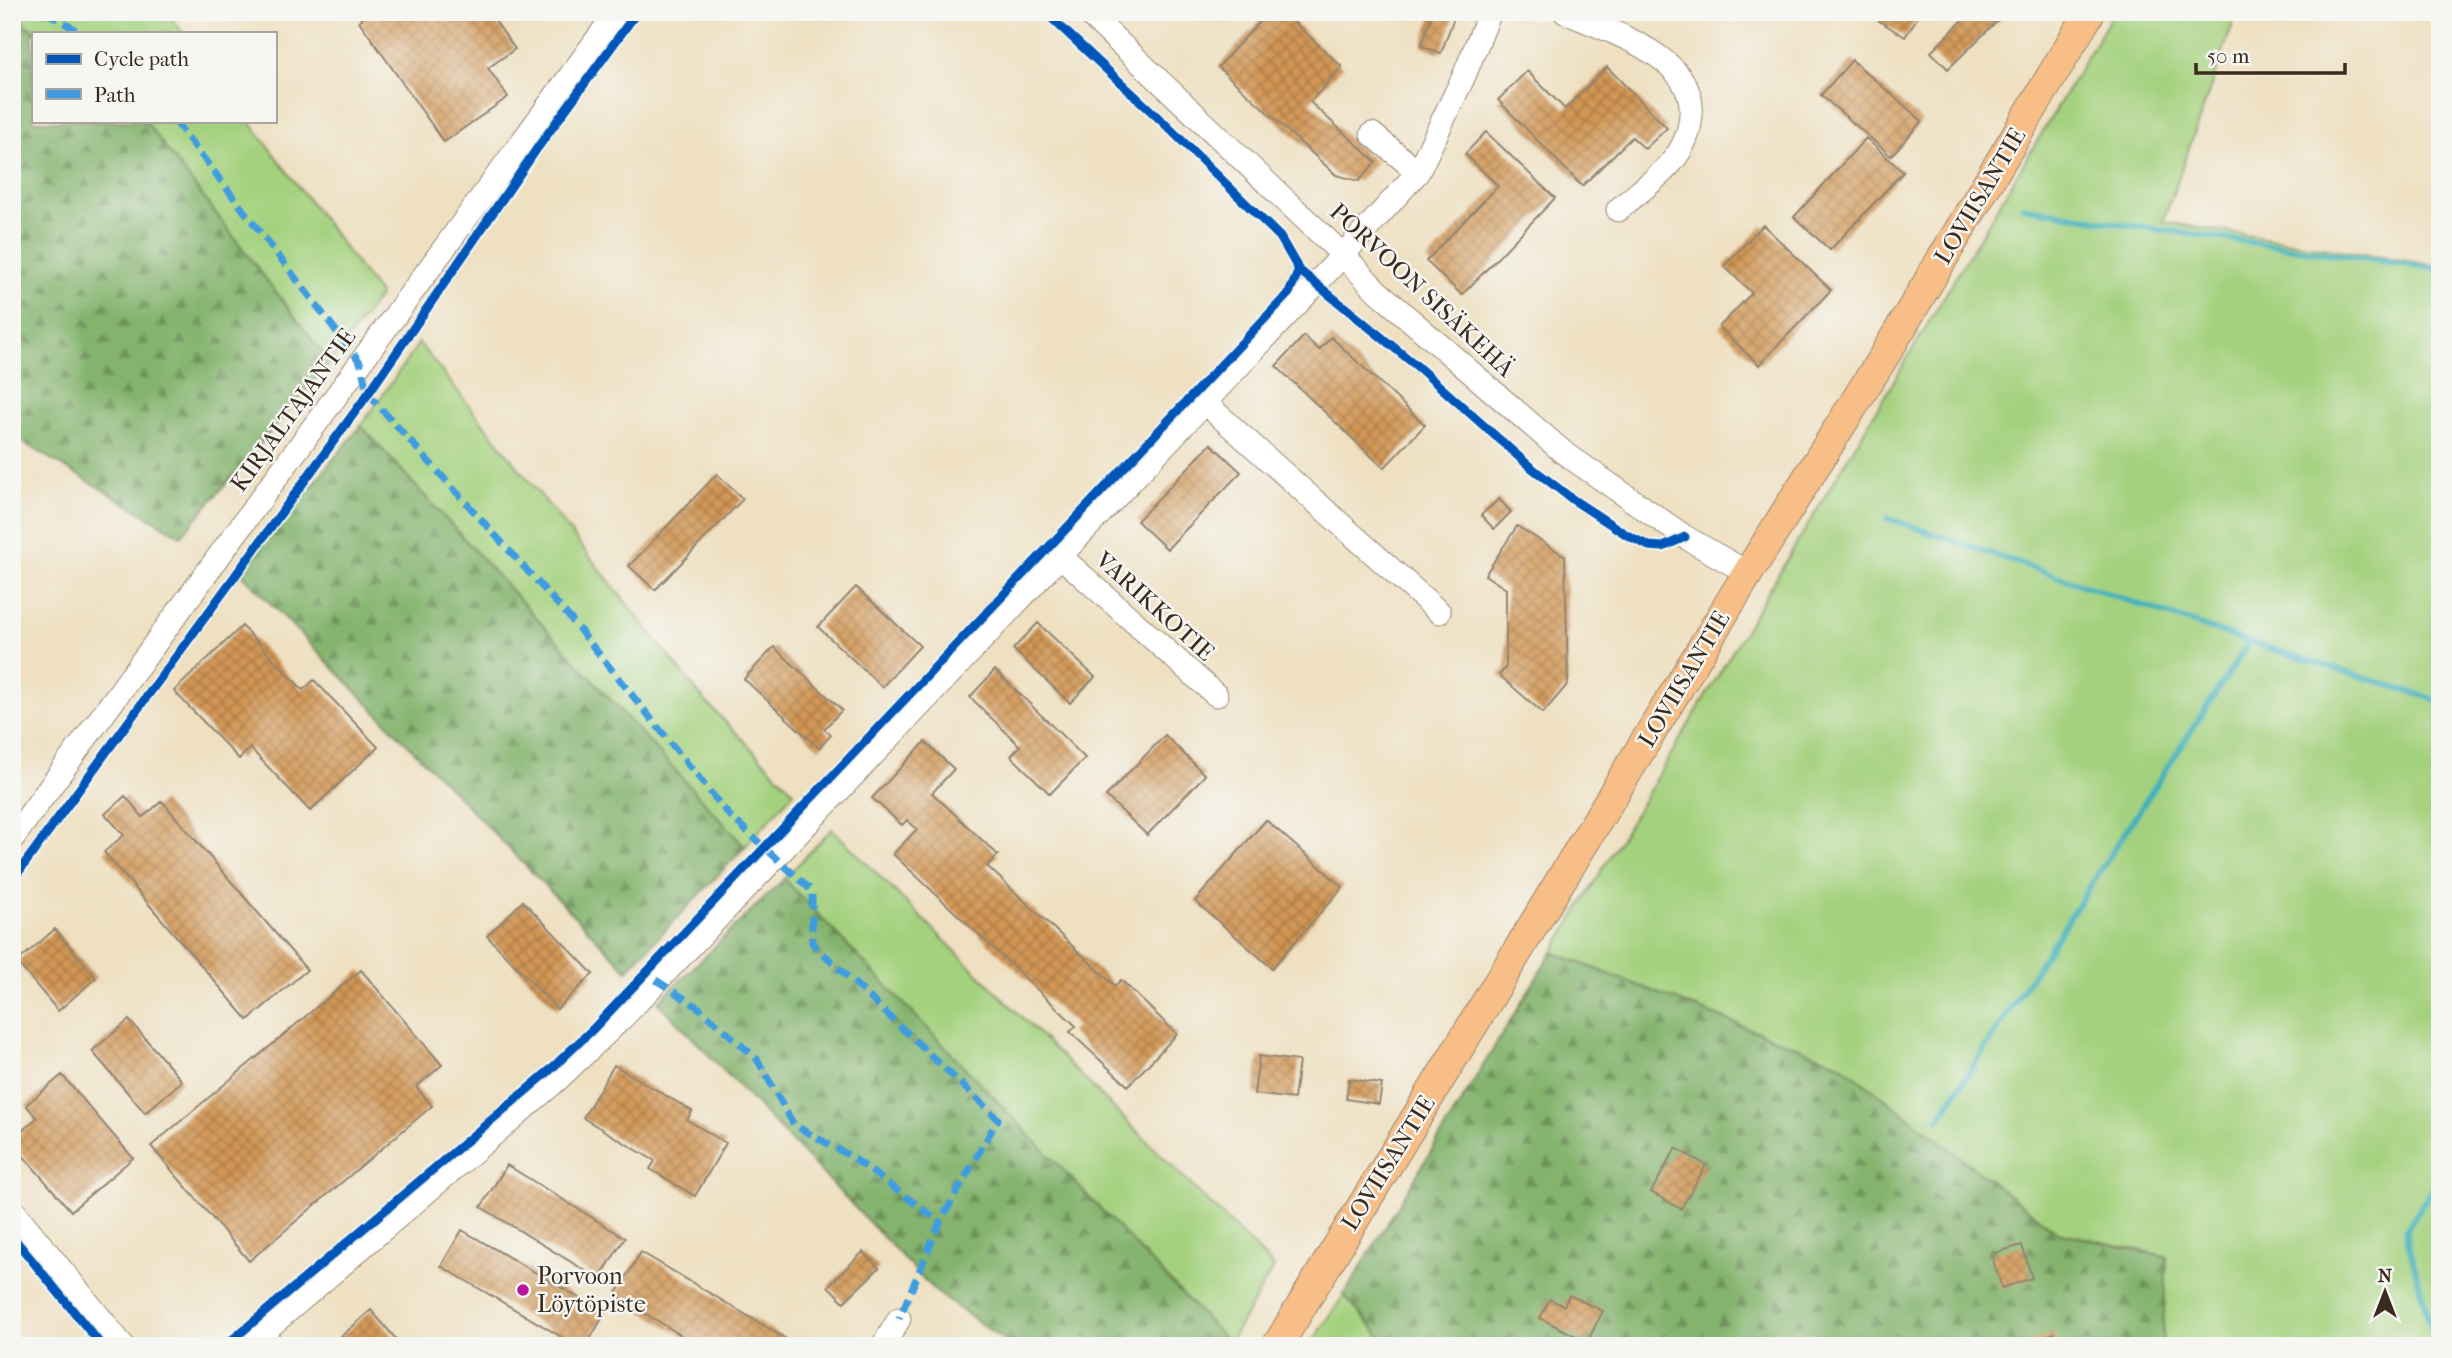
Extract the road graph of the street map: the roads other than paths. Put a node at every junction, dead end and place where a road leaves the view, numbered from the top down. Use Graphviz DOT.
graph roads {
  1 [pos="617,12"];
  2 [pos="1087,12"];
  3 [pos="1490,12"];
  4 [pos="1565,12"];
  5 [pos="2090,12"];
  6 [pos="1372,134"];
  7 [pos="1418,172"];
  8 [pos="1618,210"];
  9 [pos="1343,255"];
  10 [pos="1205,403"];
  11 [pos="1059,555"];
  12 [pos="1748,573"];
  13 [pos="1439,612"];
  14 [pos="1216,695"];
  15 [pos="12,839"];
  16 [pos="12,1209"];
  17 [pos="899,1319"];
  18 [pos="122,1346"];
  19 [pos="247,1346"];
  20 [pos="884,1346"];
  21 [pos="1277,1346"];
  1 -- 15 [label="street, KIRJALTAJANTIE"];
  2 -- 9 [label="street, PORVOON SISÄKEHÄ"];
  3 -- 7 [label="street"];
  4 -- 8 [label="street"];
  5 -- 12 [label="main road, LOVIISANTIE"];
  6 -- 7 [label="street"];
  7 -- 9 [label="street"];
  9 -- 10 [label="street"];
  9 -- 12 [label="street, PORVOON SISÄKEHÄ"];
  10 -- 11 [label="street"];
  10 -- 13 [label="street"];
  11 -- 14 [label="street, VARIKKOTIE"];
  11 -- 19 [label="street"];
  12 -- 21 [label="main road, LOVIISANTIE"];
  16 -- 18 [label="street"];
  17 -- 20 [label="street"];
}
